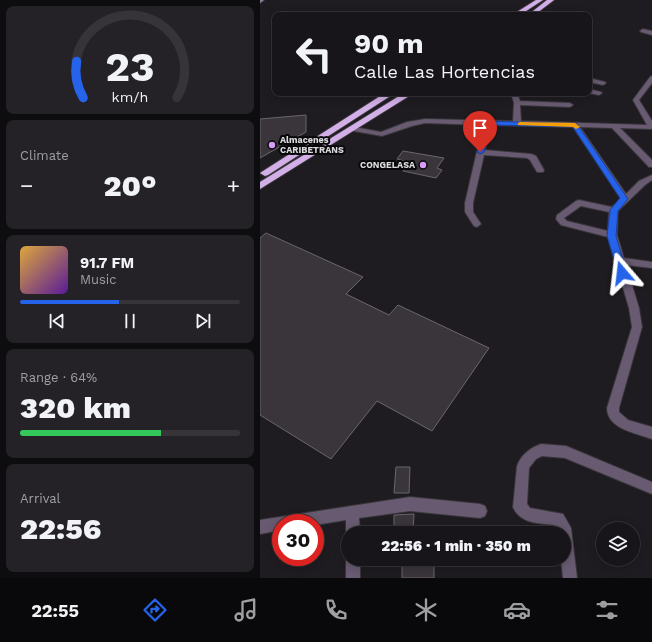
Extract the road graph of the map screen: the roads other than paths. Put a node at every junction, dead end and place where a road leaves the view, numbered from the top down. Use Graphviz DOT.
graph roads {
  1 [pos="540,0"];
  2 [pos="551,0"];
  3 [pos="520,12"];
  4 [pos="535,12"];
  5 [pos="644,31"];
  6 [pos="652,33"];
  7 [pos="652,78"];
  8 [pos="592,81"];
  9 [pos="604,83"];
  10 [pos="592,92"];
  11 [pos="599,93"];
  12 [pos="386,96"];
  13 [pos="406,96"];
  14 [pos="515,96"];
  15 [pos="378,102"];
  16 [pos="517,103"];
  17 [pos="570,105"];
  18 [pos="390,107"];
  19 [pos="487,123"];
  20 [pos="517,124"];
  21 [pos="575,125"];
  22 [pos="614,126"];
  23 [pos="652,127"];
  24 [pos="354,129"];
  25 [pos="480,152"];
  26 [pos="652,165"];
  27 [pos="540,170"];
  28 [pos="652,177"];
  29 [pos="265,179"];
  30 [pos="260,187"];
  31 [pos="625,199"];
  32 [pos="614,210"];
  33 [pos="477,224"];
  34 [pos="612,236"];
  35 [pos="618,261"];
  36 [pos="652,265"];
  37 [pos="652,433"];
  38 [pos="652,488"];
  39 [pos="480,511"];
  40 [pos="352,512"];
  41 [pos="324,516"];
  42 [pos="272,525"];
  43 [pos="353,526"];
  44 [pos="260,527"];
  45 [pos="353,566"];
  46 [pos="354,578"];
  47 [pos="570,578"];
  1 -- 3 [label="highway"];
  2 -- 4 [label="highway"];
  5 -- 6 [label="street"];
  7 -- 23 [label="street"];
  8 -- 9 [label="street"];
  10 -- 11 [label="street"];
  12 -- 15 [label="highway"];
  13 -- 18 [label="highway"];
  14 -- 16 [label="street"];
  15 -- 18 [label="highway"];
  15 -- 29 [label="highway"];
  16 -- 17 [label="street"];
  16 -- 20 [label="street"];
  18 -- 24 [label="highway"];
  19 -- 20 [label="street"];
  19 -- 24 [label="street"];
  19 -- 25 [label="street"];
  20 -- 21 [label="street"];
  21 -- 22 [label="street"];
  21 -- 31 [label="street"];
  22 -- 23 [label="street"];
  22 -- 26 [label="street"];
  24 -- 29 [label="highway"];
  25 -- 27 [label="street"];
  25 -- 33 [label="street"];
  28 -- 31 [label="street"];
  29 -- 30 [label="highway"];
  31 -- 32 [label="street"];
  32 -- 34 [label="street"];
  32 -- 34 [label="street"];
  34 -- 35 [label="street"];
  35 -- 36 [label="street"];
  35 -- 37 [label="street"];
  38 -- 47 [label="street"];
  39 -- 40 [label="street"];
  40 -- 41 [label="street"];
  40 -- 43 [label="street"];
  42 -- 44 [label="street"];
  45 -- 46 [label="street"];
}
